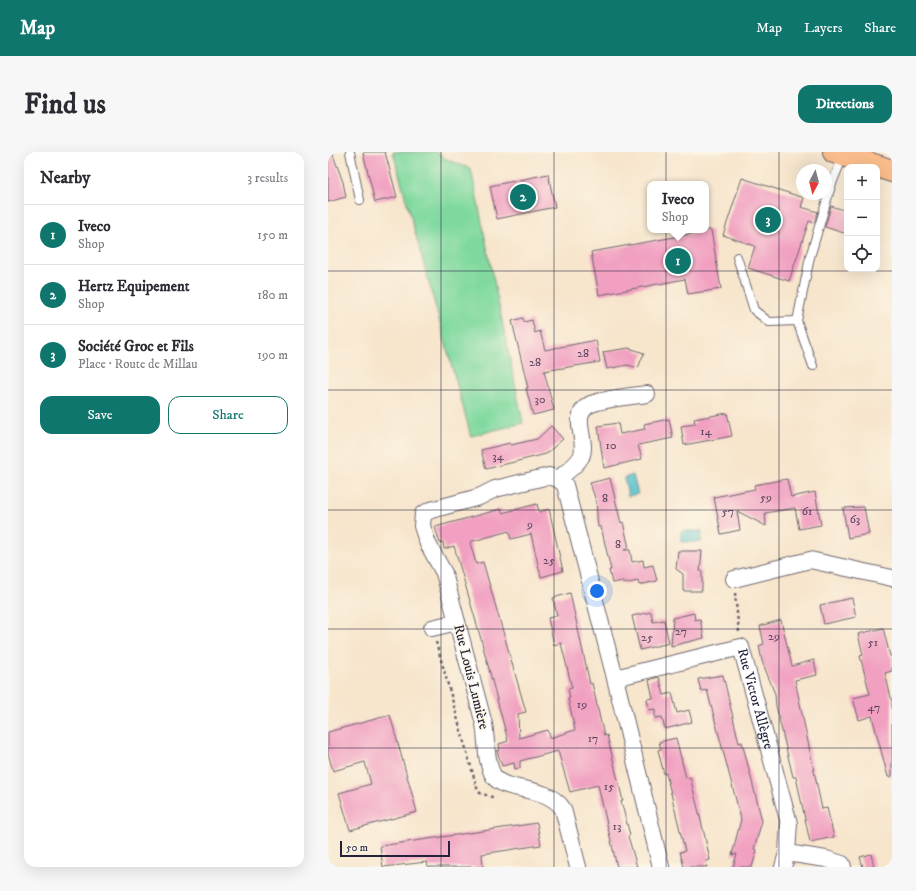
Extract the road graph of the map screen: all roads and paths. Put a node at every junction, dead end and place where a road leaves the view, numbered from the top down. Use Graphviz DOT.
graph roads {
  1 [pos="350,152"];
  2 [pos="839,153"];
  3 [pos="891,167"];
  4 [pos="360,200"];
  5 [pos="738,257"];
  6 [pos="797,321"];
  7 [pos="813,366"];
  8 [pos="646,394"];
  9 [pos="558,479"];
  10 [pos="892,578"];
  11 [pos="734,579"];
  12 [pos="457,622"];
  13 [pos="432,628"];
  14 [pos="741,647"];
  15 [pos="615,678"];
  16 [pos="785,860"];
  17 [pos="578,867"];
  18 [pos="661,867"];
  19 [pos="843,867"];
  1 -- 4 [label="lane"];
  2 -- 3 [label="main road"];
  2 -- 6 [label="lane"];
  5 -- 6 [label="lane"];
  6 -- 7 [label="lane"];
  8 -- 9 [label="street"];
  9 -- 12 [label="street, Rue Louis Lumière"];
  9 -- 15 [label="street"];
  10 -- 11 [label="street"];
  11 -- 14 [label="path"];
  12 -- 13 [label="street"];
  12 -- 17 [label="street, Rue Louis Lumière"];
  14 -- 15 [label="street, Rue Victor Allègre"];
  14 -- 16 [label="street, Rue Victor Allègre"];
  15 -- 18 [label="street"];
  16 -- 19 [label="street, Rue Victor Allègre"];
}
